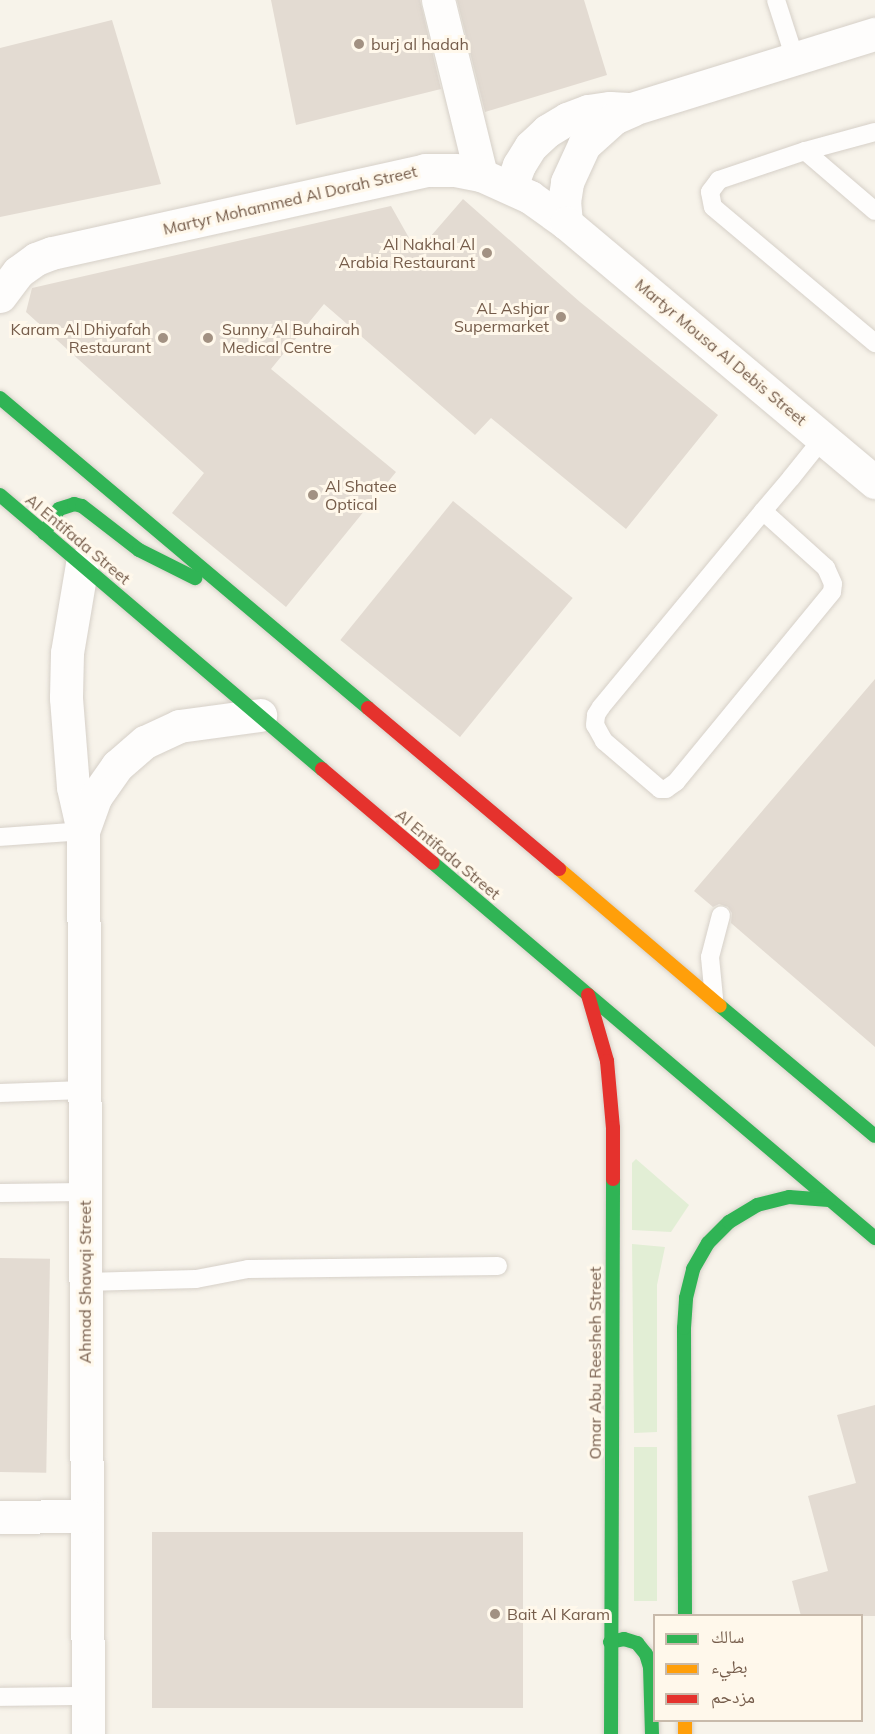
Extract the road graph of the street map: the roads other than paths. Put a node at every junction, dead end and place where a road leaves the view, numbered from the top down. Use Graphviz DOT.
graph roads {
  1 [pos="438,0"];
  2 [pos="776,0"];
  3 [pos="875,34"];
  4 [pos="795,59"];
  5 [pos="632,109"];
  6 [pos="875,132"];
  7 [pos="805,151"];
  8 [pos="496,180"];
  9 [pos="875,211"];
  10 [pos="566,223"];
  11 [pos="0,296"];
  12 [pos="875,343"];
  13 [pos="0,398"];
  14 [pos="823,438"];
  15 [pos="875,482"];
  16 [pos="0,495"];
  17 [pos="763,511"];
  18 [pos="45,533"];
  19 [pos="82,564"];
  20 [pos="225,588"];
  21 [pos="260,715"];
  22 [pos="83,831"];
  23 [pos="0,837"];
  24 [pos="721,915"];
  25 [pos="588,995"];
  26 [pos="714,1000"];
  27 [pos="84,1090"];
  28 [pos="0,1093"];
  29 [pos="875,1136"];
  30 [pos="85,1192"];
  31 [pos="0,1193"];
  32 [pos="829,1200"];
  33 [pos="875,1238"];
  34 [pos="498,1266"];
  35 [pos="85,1282"];
  36 [pos="87,1516"];
  37 [pos="0,1517"];
  38 [pos="685,1614"];
  39 [pos="610,1642"];
  40 [pos="0,1696"];
  41 [pos="88,1696"];
  42 [pos="88,1734"];
  43 [pos="611,1734"];
  44 [pos="651,1734"];
  1 -- 8 [label="street"];
  2 -- 4 [label="lane"];
  3 -- 4 [label="street"];
  4 -- 5 [label="street"];
  5 -- 8 [label="street"];
  5 -- 10 [label="street"];
  6 -- 7 [label="lane"];
  7 -- 9 [label="lane"];
  7 -- 12 [label="lane"];
  8 -- 10 [label="street, Martyr Mousa Al Debis Street"];
  8 -- 11 [label="street, Martyr Mohammed Al Dorah Street"];
  10 -- 14 [label="street, Martyr Mousa Al Debis Street"];
  13 -- 20 [label="main road"];
  14 -- 15 [label="street, Martyr Mousa Al Debis Street"];
  14 -- 17 [label="lane"];
  16 -- 18 [label="main road, Al Entifada Street"];
  17 -- 17 [label="lane"];
  18 -- 19 [label="main road, Al Entifada Street"];
  18 -- 20 [label="main road"];
  19 -- 21 [label="main road, Al Entifada Street"];
  19 -- 22 [label="street, Ahmad Shawqi Street"];
  20 -- 26 [label="main road"];
  21 -- 22 [label="street, Ahmad Shawqi Street"];
  21 -- 25 [label="main road, Al Entifada Street"];
  22 -- 23 [label="lane"];
  22 -- 27 [label="street, Ahmad Shawqi Street"];
  24 -- 26 [label="lane"];
  25 -- 32 [label="main road, Al Entifada Street"];
  25 -- 39 [label="main road, Omar Abu Reesheh Street"];
  26 -- 29 [label="main road"];
  27 -- 28 [label="lane"];
  27 -- 30 [label="street, Ahmad Shawqi Street"];
  30 -- 31 [label="lane"];
  30 -- 35 [label="street, Ahmad Shawqi Street"];
  32 -- 33 [label="main road, Al Entifada Street"];
  32 -- 38 [label="main road"];
  34 -- 35 [label="lane"];
  35 -- 36 [label="street, Ahmad Shawqi Street"];
  36 -- 37 [label="street"];
  36 -- 41 [label="street, Ahmad Shawqi Street"];
  39 -- 43 [label="main road, Omar Abu Reesheh Street"];
  39 -- 44 [label="main road"];
  40 -- 41 [label="lane"];
  41 -- 42 [label="street, Ahmad Shawqi Street"];
}
